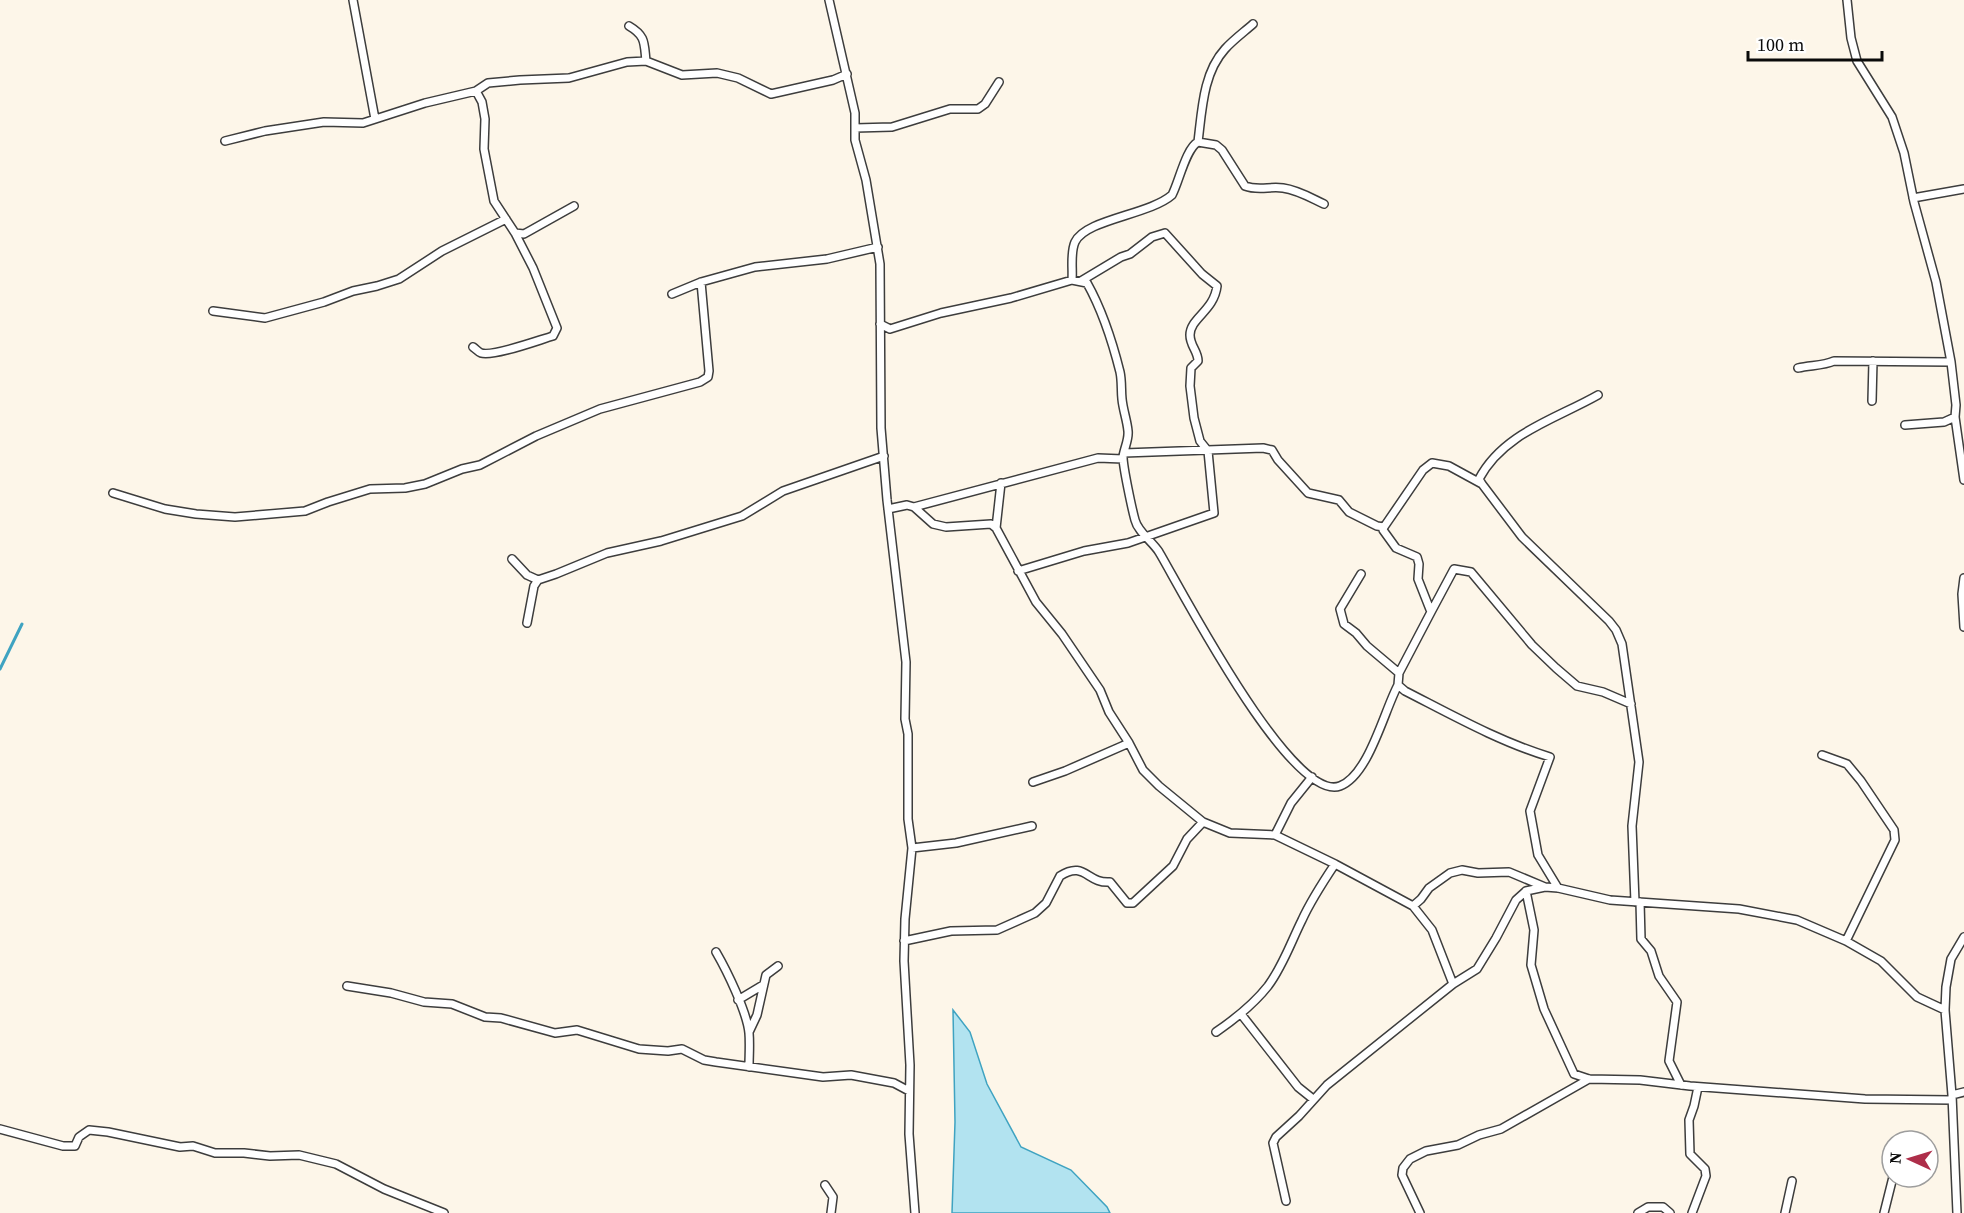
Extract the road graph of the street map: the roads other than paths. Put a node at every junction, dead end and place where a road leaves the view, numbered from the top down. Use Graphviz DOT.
graph roads {
  1 [pos="353,0"];
  2 [pos="829,0"];
  3 [pos="1847,0"];
  4 [pos="1253,24"];
  5 [pos="629,26"];
  6 [pos="646,61"];
  7 [pos="847,74"];
  8 [pos="999,82"];
  9 [pos="476,92"];
  10 [pos="375,119"];
  11 [pos="855,128"];
  12 [pos="225,141"];
  13 [pos="1198,142"];
  14 [pos="1964,189"];
  15 [pos="1913,198"];
  16 [pos="1324,204"];
  17 [pos="574,206"];
  18 [pos="506,219"];
  19 [pos="515,233"];
  20 [pos="878,247"];
  21 [pos="1077,280"];
  22 [pos="701,282"];
  23 [pos="672,294"];
  24 [pos="213,311"];
  25 [pos="880,324"];
  26 [pos="473,347"];
  27 [pos="1873,361"];
  28 [pos="1951,362"];
  29 [pos="1798,368"];
  30 [pos="1598,395"];
  31 [pos="1872,401"];
  32 [pos="1960,404"];
  33 [pos="1955,417"];
  34 [pos="1905,424"];
  35 [pos="1208,451"];
  36 [pos="884,456"];
  37 [pos="1124,456"];
  38 [pos="1964,480"];
  39 [pos="1001,483"];
  40 [pos="1482,484"];
  41 [pos="113,493"];
  42 [pos="914,507"];
  43 [pos="888,509"];
  44 [pos="1384,527"];
  45 [pos="996,528"];
  46 [pos="1146,535"];
  47 [pos="512,559"];
  48 [pos="1018,571"];
  49 [pos="1361,574"];
  50 [pos="1964,578"];
  51 [pos="538,580"];
  52 [pos="1431,612"];
  53 [pos="527,623"];
  54 [pos="1964,627"];
  55 [pos="1399,673"];
  56 [pos="1398,685"];
  57 [pos="1631,704"];
  58 [pos="1129,743"];
  59 [pos="1822,755"];
  60 [pos="1312,777"];
  61 [pos="1033,782"];
  62 [pos="1203,822"];
  63 [pos="1032,826"];
  64 [pos="1275,836"];
  65 [pos="912,848"];
  66 [pos="1335,864"];
  67 [pos="1545,888"];
  68 [pos="1558,888"];
  69 [pos="1526,891"];
  70 [pos="1638,902"];
  71 [pos="1413,906"];
  72 [pos="1964,937"];
  73 [pos="904,941"];
  74 [pos="1846,941"];
  75 [pos="716,952"];
  76 [pos="778,966"];
  77 [pos="1453,984"];
  78 [pos="763,985"];
  79 [pos="347,986"];
  80 [pos="738,1000"];
  81 [pos="1945,1010"];
  82 [pos="1241,1014"];
  83 [pos="749,1032"];
  84 [pos="1216,1032"];
  85 [pos="749,1067"];
  86 [pos="1589,1079"];
  87 [pos="1681,1085"];
  88 [pos="1698,1087"];
  89 [pos="909,1091"];
  90 [pos="1964,1092"];
  91 [pos="1952,1097"];
  92 [pos="1313,1099"];
  93 [pos="0,1128"];
  94 [pos="1792,1181"];
  95 [pos="825,1185"];
  96 [pos="1890,1189"];
  97 [pos="1286,1201"];
  98 [pos="444,1213"];
  99 [pos="831,1213"];
  100 [pos="915,1213"];
  101 [pos="1420,1213"];
  102 [pos="1638,1213"];
  103 [pos="1670,1213"];
  104 [pos="1692,1213"];
  105 [pos="1785,1213"];
  106 [pos="1884,1213"];
  107 [pos="1957,1213"];
  1 -- 10 [label="street"];
  2 -- 7 [label="street"];
  3 -- 15 [label="street"];
  4 -- 13 [label="street"];
  5 -- 6 [label="street"];
  6 -- 7 [label="street"];
  6 -- 9 [label="street"];
  7 -- 11 [label="street"];
  8 -- 11 [label="street"];
  9 -- 10 [label="street"];
  9 -- 18 [label="street"];
  10 -- 12 [label="street"];
  11 -- 20 [label="street"];
  13 -- 16 [label="street"];
  13 -- 21 [label="street"];
  14 -- 15 [label="street"];
  15 -- 28 [label="street"];
  17 -- 19 [label="street"];
  18 -- 19 [label="street"];
  18 -- 24 [label="street"];
  19 -- 26 [label="street"];
  20 -- 22 [label="street"];
  20 -- 25 [label="street"];
  21 -- 25 [label="street"];
  21 -- 35 [label="street"];
  21 -- 37 [label="street"];
  22 -- 23 [label="street"];
  22 -- 41 [label="street"];
  25 -- 36 [label="street"];
  27 -- 28 [label="street"];
  27 -- 29 [label="street"];
  27 -- 31 [label="street"];
  28 -- 32 [label="street"];
  30 -- 40 [label="street"];
  32 -- 33 [label="street"];
  33 -- 34 [label="street"];
  33 -- 38 [label="street"];
  35 -- 37 [label="street"];
  35 -- 44 [label="street"];
  35 -- 46 [label="street"];
  36 -- 43 [label="street"];
  36 -- 51 [label="street"];
  37 -- 39 [label="street"];
  37 -- 46 [label="street"];
  39 -- 42 [label="street"];
  39 -- 45 [label="street"];
  40 -- 44 [label="street"];
  40 -- 57 [label="street"];
  42 -- 43 [label="street"];
  42 -- 45 [label="street"];
  43 -- 65 [label="street"];
  44 -- 52 [label="street"];
  45 -- 48 [label="street"];
  46 -- 48 [label="street"];
  46 -- 60 [label="street"];
  47 -- 51 [label="street"];
  48 -- 58 [label="street"];
  49 -- 55 [label="street"];
  50 -- 54 [label="street"];
  51 -- 53 [label="street"];
  52 -- 55 [label="street"];
  52 -- 57 [label="street"];
  55 -- 56 [label="street"];
  56 -- 60 [label="street"];
  56 -- 68 [label="street"];
  57 -- 70 [label="street"];
  58 -- 61 [label="street"];
  58 -- 62 [label="street"];
  59 -- 74 [label="street"];
  60 -- 64 [label="street"];
  62 -- 64 [label="street"];
  62 -- 73 [label="street"];
  63 -- 65 [label="street"];
  64 -- 66 [label="street"];
  65 -- 73 [label="street"];
  66 -- 71 [label="street"];
  66 -- 82 [label="street"];
  67 -- 68 [label="street"];
  67 -- 69 [label="street"];
  67 -- 71 [label="street"];
  68 -- 70 [label="street"];
  69 -- 77 [label="street"];
  69 -- 86 [label="street"];
  70 -- 74 [label="street"];
  70 -- 87 [label="street"];
  71 -- 77 [label="street"];
  72 -- 81 [label="street"];
  73 -- 89 [label="street"];
  74 -- 81 [label="street"];
  75 -- 80 [label="street"];
  76 -- 78 [label="street"];
  77 -- 92 [label="street"];
  78 -- 80 [label="street"];
  78 -- 83 [label="street"];
  79 -- 85 [label="street"];
  80 -- 83 [label="street"];
  81 -- 91 [label="street"];
  82 -- 84 [label="street"];
  82 -- 92 [label="street"];
  83 -- 85 [label="street"];
  85 -- 89 [label="street"];
  86 -- 87 [label="street"];
  86 -- 101 [label="street"];
  87 -- 88 [label="street"];
  88 -- 91 [label="street"];
  88 -- 104 [label="street"];
  89 -- 100 [label="street"];
  90 -- 91 [label="street"];
  91 -- 107 [label="street"];
  92 -- 97 [label="street"];
  93 -- 98 [label="street"];
  94 -- 105 [label="street"];
  95 -- 99 [label="street"];
  96 -- 106 [label="street"];
  102 -- 103 [label="street"];
}
